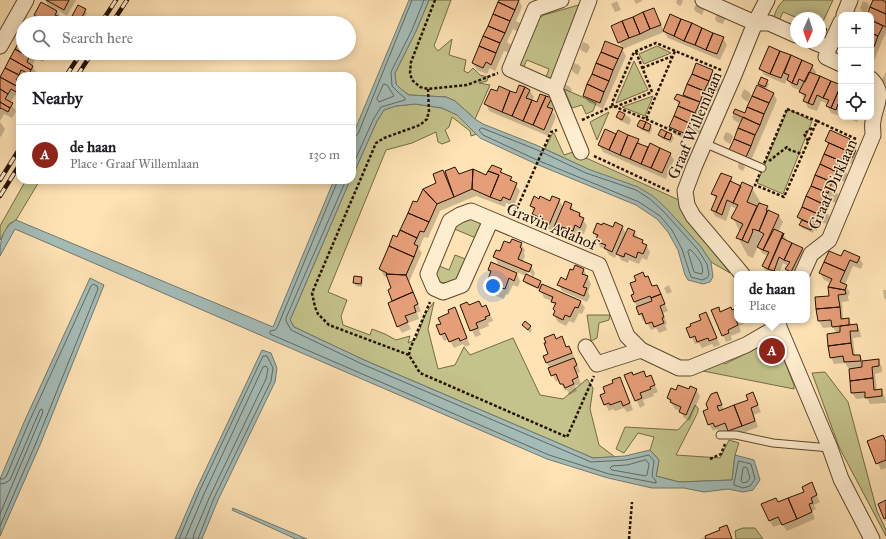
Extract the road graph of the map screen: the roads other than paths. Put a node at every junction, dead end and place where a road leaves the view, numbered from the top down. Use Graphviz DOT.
graph roads {
  1 [pos="26,0"];
  2 [pos="561,0"];
  3 [pos="589,0"];
  4 [pos="703,0"];
  5 [pos="767,0"];
  6 [pos="850,0"];
  7 [pos="845,12"];
  8 [pos="17,16"];
  9 [pos="16,18"];
  10 [pos="755,23"];
  11 [pos="838,29"];
  12 [pos="790,32"];
  13 [pos="0,46"];
  14 [pos="826,46"];
  15 [pos="830,48"];
  16 [pos="838,63"];
  17 [pos="874,82"];
  18 [pos="555,89"];
  19 [pos="704,144"];
  20 [pos="581,152"];
  21 [pos="763,166"];
  22 [pos="491,220"];
  23 [pos="739,271"];
  24 [pos="803,271"];
  25 [pos="778,323"];
  26 [pos="779,323"];
  27 [pos="586,347"];
  28 [pos="641,350"];
  29 [pos="722,435"];
  30 [pos="830,448"];
  31 [pos="872,539"];
  1 -- 8 [label="street"];
  2 -- 18 [label="street"];
  3 -- 18 [label="street"];
  4 -- 10 [label="street"];
  5 -- 10 [label="street, Graaf Willemlaan"];
  6 -- 7 [label="street"];
  9 -- 13 [label="street"];
  10 -- 12 [label="street"];
  10 -- 19 [label="street, Graaf Willemlaan"];
  11 -- 15 [label="street"];
  14 -- 15 [label="street"];
  15 -- 16 [label="street"];
  17 -- 24 [label="street, Graaf Dirklaan"];
  18 -- 20 [label="street"];
  19 -- 21 [label="lane"];
  19 -- 23 [label="street, Graaf Willemlaan"];
  22 -- 22 [label="street, Gravin Adahof"];
  22 -- 28 [label="street, Gravin Adahof"];
  25 -- 28 [label="street, Gravin Adahof"];
  26 -- 30 [label="street"];
  27 -- 28 [label="street"];
  29 -- 30 [label="lane"];
  30 -- 31 [label="street"];
}
